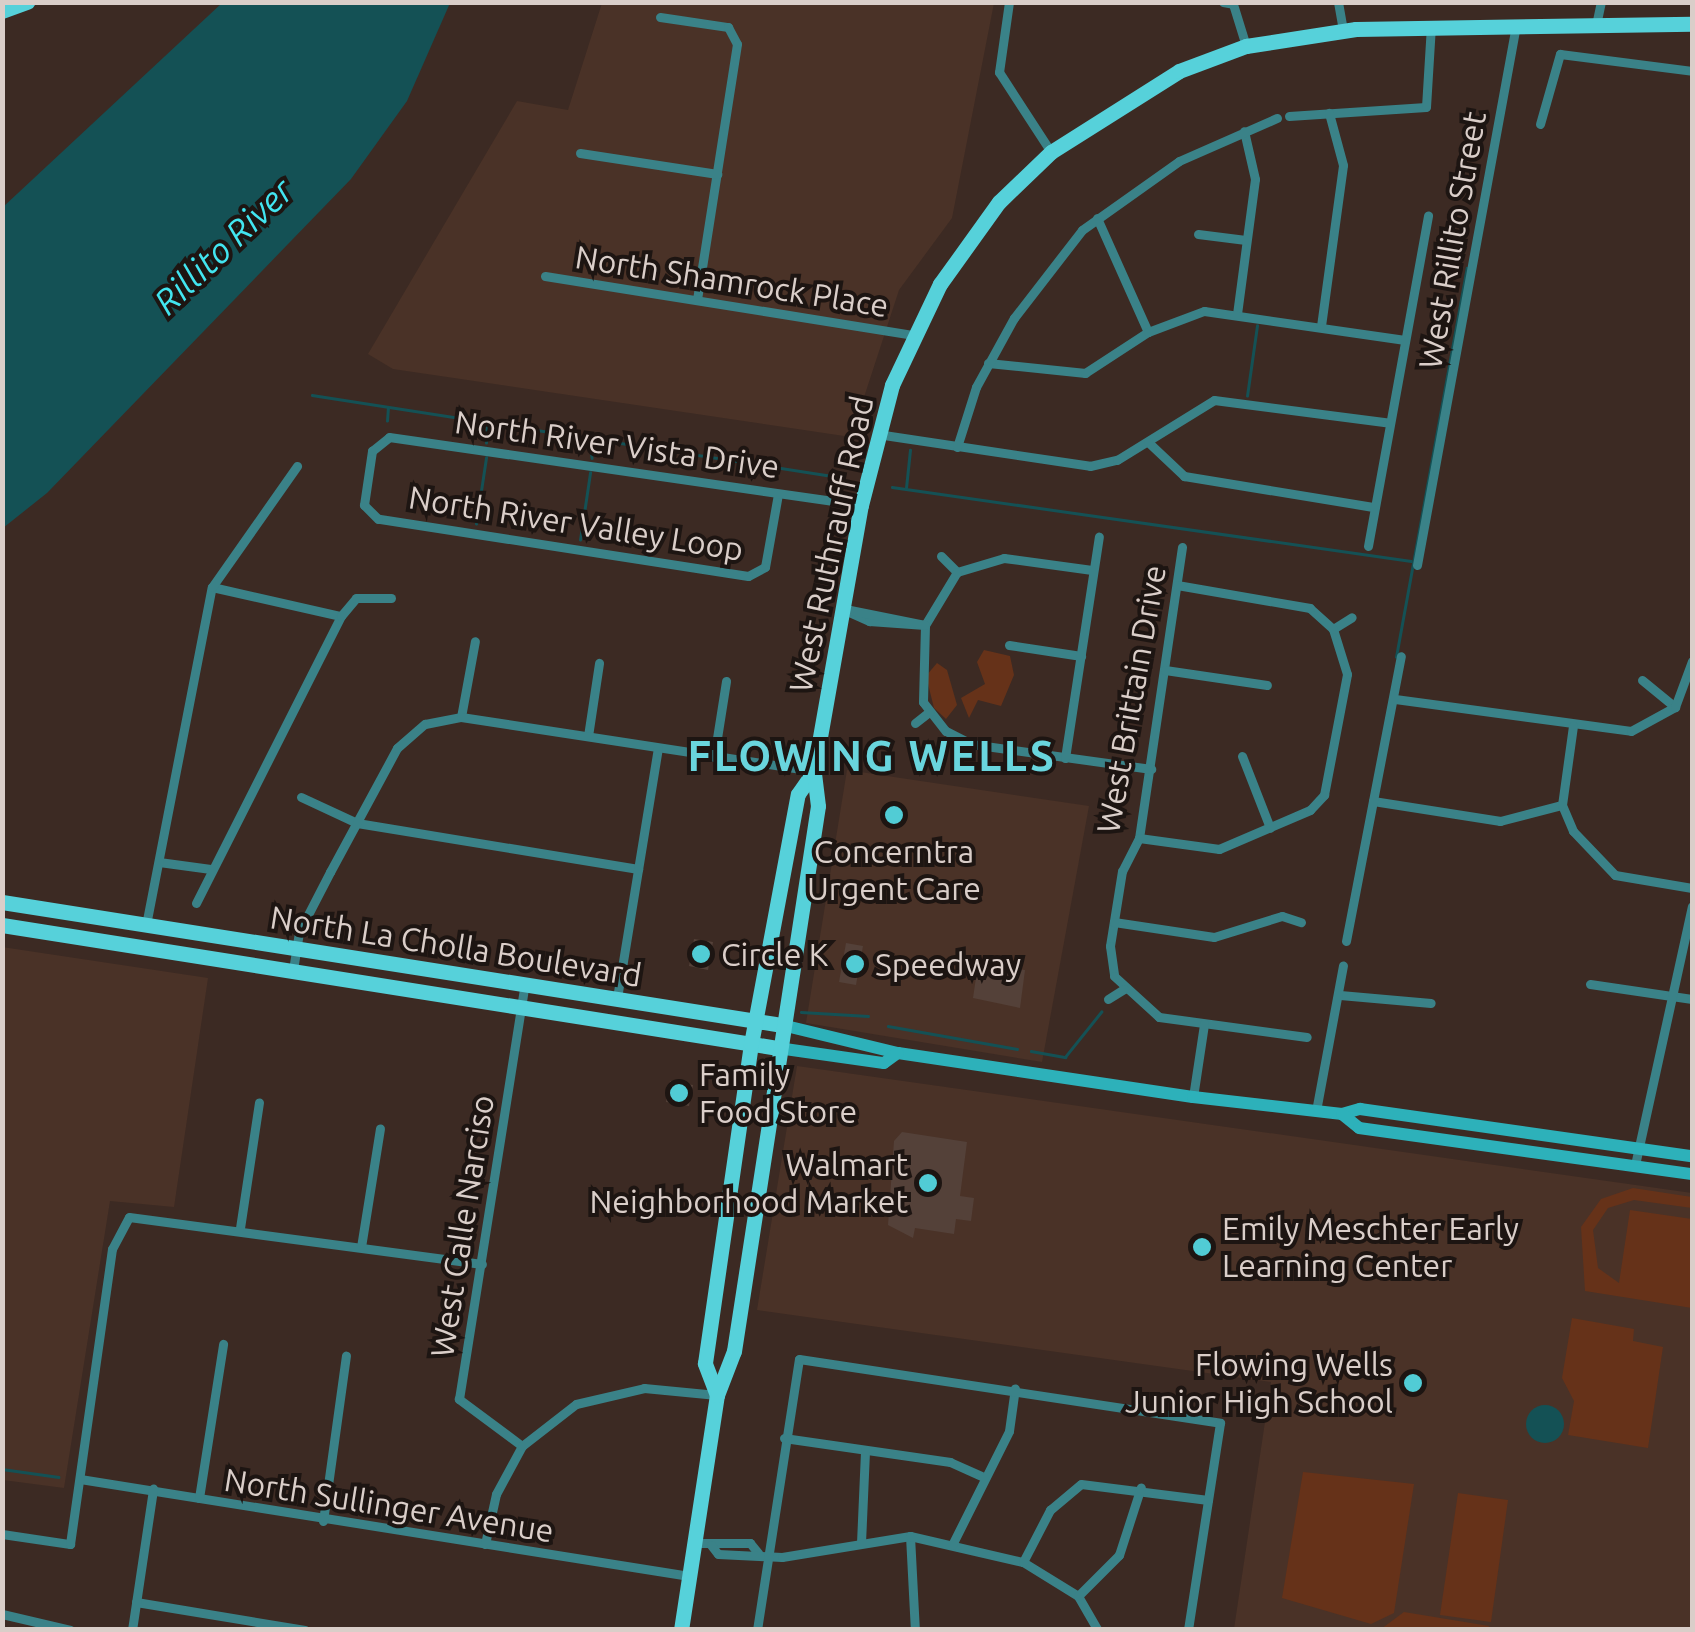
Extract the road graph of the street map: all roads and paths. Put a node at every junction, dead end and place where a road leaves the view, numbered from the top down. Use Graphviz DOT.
graph roads {
  1 [pos="28,2"];
  2 [pos="1009,2"];
  3 [pos="1338,2"];
  4 [pos="1601,2"];
  5 [pos="1231,3"];
  6 [pos="2,11"];
  7 [pos="660,17"];
  8 [pos="1692,24"];
  9 [pos="1516,25"];
  10 [pos="1596,25"];
  11 [pos="1431,26"];
  12 [pos="1343,30"];
  13 [pos="1246,46"];
  14 [pos="1692,70"];
  15 [pos="1330,113"];
  16 [pos="1290,116"];
  17 [pos="1276,118"];
  18 [pos="1540,124"];
  19 [pos="1244,131"];
  20 [pos="1051,152"];
  21 [pos="580,153"];
  22 [pos="717,174"];
  23 [pos="1428,216"];
  24 [pos="1097,218"];
  25 [pos="1198,234"];
  26 [pos="1246,240"];
  27 [pos="545,276"];
  28 [pos="697,300"];
  29 [pos="1237,314"];
  30 [pos="1321,326"];
  31 [pos="1148,332"];
  32 [pos="912,335"];
  33 [pos="1405,340"];
  34 [pos="988,362"];
  35 [pos="1390,422"];
  36 [pos="878,434"];
  37 [pos="1148,442"];
  38 [pos="957,446"];
  39 [pos="372,450"];
  40 [pos="297,466"];
  41 [pos="778,494"];
  42 [pos="861,505"];
  43 [pos="1374,507"];
  44 [pos="1099,537"];
  45 [pos="1368,546"];
  46 [pos="1182,547"];
  47 [pos="941,556"];
  48 [pos="1417,565"];
  49 [pos="1092,570"];
  50 [pos="956,572"];
  51 [pos="1177,585"];
  52 [pos="212,587"];
  53 [pos="391,598"];
  54 [pos="842,609"];
  55 [pos="341,616"];
  56 [pos="1352,617"];
  57 [pos="924,625"];
  58 [pos="1333,629"];
  59 [pos="474,642"];
  60 [pos="1009,645"];
  61 [pos="1080,656"];
  62 [pos="1401,656"];
  63 [pos="1692,661"];
  64 [pos="599,663"];
  65 [pos="1165,670"];
  66 [pos="1642,680"];
  67 [pos="726,682"];
  68 [pos="1267,685"];
  69 [pos="1395,699"];
  70 [pos="1675,707"];
  71 [pos="929,712"];
  72 [pos="461,717"];
  73 [pos="914,723"];
  74 [pos="1573,726"];
  75 [pos="588,736"];
  76 [pos="658,748"];
  77 [pos="714,756"];
  78 [pos="1242,756"];
  79 [pos="1066,758"];
  80 [pos="1151,769"];
  81 [pos="814,770"];
  82 [pos="301,796"];
  83 [pos="1373,801"];
  84 [pos="1562,806"];
  85 [pos="357,823"];
  86 [pos="1270,828"];
  87 [pos="1138,838"];
  88 [pos="159,862"];
  89 [pos="211,869"];
  90 [pos="638,869"];
  91 [pos="1692,888"];
  92 [pos="2,902"];
  93 [pos="196,904"];
  94 [pos="1692,906"];
  95 [pos="1114,922"];
  96 [pos="1301,922"];
  97 [pos="2,925"];
  98 [pos="146,925"];
  99 [pos="1346,941"];
  100 [pos="296,948"];
  101 [pos="1343,964"];
  102 [pos="293,970"];
  103 [pos="525,984"];
  104 [pos="1590,984"];
  105 [pos="1124,989"];
  106 [pos="1340,994"];
  107 [pos="1676,997"];
  108 [pos="617,998"];
  109 [pos="1108,999"];
  110 [pos="1692,1000"];
  111 [pos="1431,1003"];
  112 [pos="521,1007"];
  113 [pos="754,1020"];
  114 [pos="782,1024"];
  115 [pos="1204,1024"];
  116 [pos="1307,1037"];
  117 [pos="751,1044"];
  118 [pos="778,1048"];
  119 [pos="898,1053"];
  120 [pos="1192,1097"];
  121 [pos="259,1102"];
  122 [pos="1316,1111"];
  123 [pos="1342,1114"];
  124 [pos="380,1129"];
  125 [pos="1638,1148"];
  126 [pos="1692,1156"];
  127 [pos="1636,1165"];
  128 [pos="1692,1174"];
  129 [pos="240,1228"];
  130 [pos="362,1246"];
  131 [pos="482,1264"];
  132 [pos="223,1344"];
  133 [pos="346,1356"];
  134 [pos="1015,1388"];
  135 [pos="717,1395"];
  136 [pos="784,1438"];
  137 [pos="522,1446"];
  138 [pos="865,1450"];
  139 [pos="982,1476"];
  140 [pos="80,1479"];
  141 [pos="1141,1487"];
  142 [pos="153,1490"];
  143 [pos="200,1498"];
  144 [pos="1208,1500"];
  145 [pos="323,1521"];
  146 [pos="2,1534"];
  147 [pos="910,1536"];
  148 [pos="861,1543"];
  149 [pos="485,1544"];
  150 [pos="703,1544"];
  151 [pos="952,1545"];
  152 [pos="762,1554"];
  153 [pos="1023,1562"];
  154 [pos="689,1576"];
  155 [pos="1078,1596"];
  156 [pos="136,1602"];
  157 [pos="2,1614"];
  158 [pos="70,1630"];
  159 [pos="132,1630"];
  160 [pos="304,1630"];
  161 [pos="681,1630"];
  162 [pos="757,1630"];
  163 [pos="915,1630"];
  164 [pos="1098,1630"];
  165 [pos="1188,1630"];
  1 -- 6 [label="main road"];
  2 -- 20 [label="street"];
  3 -- 12 [label="street"];
  4 -- 10 [label="street"];
  5 -- 13 [label="street"];
  7 -- 22 [label="street"];
  8 -- 10 [label="main road, West Ruthrauff Road"];
  9 -- 10 [label="main road, West Ruthrauff Road"];
  9 -- 11 [label="main road, West Ruthrauff Road"];
  9 -- 48 [label="street, West Rillito Street"];
  11 -- 12 [label="main road, West Ruthrauff Road"];
  11 -- 15 [label="street"];
  12 -- 13 [label="main road, West Ruthrauff Road"];
  13 -- 20 [label="main road, West Ruthrauff Road"];
  14 -- 18 [label="street"];
  15 -- 16 [label="street"];
  15 -- 30 [label="street"];
  17 -- 19 [label="street"];
  19 -- 24 [label="street"];
  19 -- 26 [label="street"];
  20 -- 32 [label="main road, West Ruthrauff Road"];
  21 -- 22 [label="street"];
  22 -- 28 [label="street"];
  23 -- 33 [label="street"];
  24 -- 31 [label="street"];
  24 -- 34 [label="street"];
  25 -- 26 [label="street"];
  26 -- 29 [label="street"];
  27 -- 28 [label="street, North Shamrock Place"];
  28 -- 32 [label="street, North Shamrock Place"];
  29 -- 30 [label="street"];
  29 -- 31 [label="street"];
  30 -- 33 [label="street"];
  31 -- 34 [label="street"];
  32 -- 36 [label="main road, West Ruthrauff Road"];
  33 -- 35 [label="street"];
  34 -- 38 [label="street"];
  35 -- 37 [label="street"];
  35 -- 43 [label="street"];
  36 -- 38 [label="street"];
  36 -- 42 [label="main road, West Ruthrauff Road"];
  37 -- 38 [label="street"];
  37 -- 43 [label="street"];
  39 -- 41 [label="street, North River Vista Drive"];
  39 -- 41 [label="street, North River Valley Loop"];
  40 -- 52 [label="street"];
  41 -- 42 [label="street, North River Vista Drive"];
  42 -- 54 [label="main road, West Ruthrauff Road"];
  43 -- 45 [label="street"];
  44 -- 49 [label="street"];
  46 -- 51 [label="street, West Brittain Drive"];
  47 -- 50 [label="street"];
  49 -- 50 [label="street"];
  49 -- 61 [label="street"];
  50 -- 57 [label="street"];
  51 -- 58 [label="street"];
  51 -- 65 [label="street, West Brittain Drive"];
  52 -- 55 [label="street"];
  52 -- 88 [label="street"];
  53 -- 55 [label="street"];
  54 -- 57 [label="street"];
  54 -- 81 [label="main road, West Ruthrauff Road"];
  55 -- 89 [label="street"];
  56 -- 58 [label="street"];
  57 -- 71 [label="street"];
  58 -- 86 [label="street"];
  59 -- 72 [label="street"];
  60 -- 61 [label="street"];
  61 -- 79 [label="street"];
  62 -- 69 [label="street"];
  63 -- 70 [label="street"];
  64 -- 75 [label="street"];
  65 -- 68 [label="street"];
  65 -- 80 [label="street, West Brittain Drive"];
  66 -- 70 [label="street"];
  67 -- 77 [label="street"];
  69 -- 74 [label="street"];
  69 -- 83 [label="street"];
  70 -- 74 [label="street"];
  71 -- 73 [label="street"];
  71 -- 79 [label="street"];
  72 -- 75 [label="street"];
  72 -- 85 [label="street"];
  74 -- 84 [label="street"];
  75 -- 76 [label="street"];
  76 -- 77 [label="street"];
  76 -- 90 [label="street"];
  77 -- 81 [label="street"];
  78 -- 86 [label="street"];
  79 -- 80 [label="street"];
  80 -- 87 [label="street, West Brittain Drive"];
  81 -- 113 [label="main road, West Ruthrauff Road"];
  81 -- 114 [label="main road, West Ruthrauff Road"];
  82 -- 85 [label="street"];
  83 -- 84 [label="street"];
  83 -- 99 [label="street"];
  84 -- 91 [label="street"];
  85 -- 90 [label="street"];
  85 -- 100 [label="street"];
  86 -- 87 [label="street"];
  87 -- 95 [label="street, West Brittain Drive"];
  88 -- 89 [label="street"];
  88 -- 98 [label="street"];
  89 -- 93 [label="street"];
  90 -- 108 [label="street"];
  92 -- 98 [label="main road, North La Cholla Boulevard"];
  94 -- 107 [label="street"];
  95 -- 96 [label="street"];
  95 -- 105 [label="street, West Brittain Drive"];
  97 -- 102 [label="main road, North La Cholla Boulevard"];
  98 -- 100 [label="main road, North La Cholla Boulevard"];
  100 -- 102 [label="street"];
  100 -- 103 [label="main road, North La Cholla Boulevard"];
  101 -- 106 [label="street"];
  102 -- 112 [label="main road, North La Cholla Boulevard"];
  103 -- 108 [label="main road, North La Cholla Boulevard"];
  103 -- 112 [label="street, West Calle Narciso"];
  104 -- 107 [label="street"];
  105 -- 109 [label="street"];
  105 -- 115 [label="street"];
  106 -- 111 [label="street"];
  106 -- 122 [label="street"];
  107 -- 110 [label="street"];
  107 -- 125 [label="street"];
  108 -- 113 [label="main road, North La Cholla Boulevard"];
  112 -- 117 [label="main road, North La Cholla Boulevard"];
  112 -- 131 [label="street, West Calle Narciso"];
  113 -- 114 [label="main road, North La Cholla Boulevard"];
  113 -- 117 [label="main road, West Ruthrauff Road"];
  114 -- 118 [label="main road, West Ruthrauff Road"];
  114 -- 119 [label="street, North La Cholla Boulevard"];
  115 -- 116 [label="street"];
  115 -- 120 [label="street"];
  117 -- 118 [label="main road, North La Cholla Boulevard"];
  117 -- 135 [label="main road, West Ruthrauff Road"];
  118 -- 119 [label="street, North La Cholla Boulevard"];
  118 -- 135 [label="main road, West Ruthrauff Road"];
  119 -- 120 [label="street, North La Cholla Boulevard"];
  120 -- 122 [label="street, North La Cholla Boulevard"];
  121 -- 129 [label="street"];
  122 -- 123 [label="street, North La Cholla Boulevard"];
  123 -- 125 [label="street, North La Cholla Boulevard"];
  123 -- 127 [label="street, North La Cholla Boulevard"];
  124 -- 130 [label="street"];
  125 -- 126 [label="street, North La Cholla Boulevard"];
  125 -- 127 [label="street"];
  127 -- 128 [label="street, North La Cholla Boulevard"];
  129 -- 130 [label="street"];
  129 -- 140 [label="street"];
  130 -- 131 [label="street"];
  131 -- 137 [label="street, West Calle Narciso"];
  132 -- 143 [label="street"];
  133 -- 145 [label="street"];
  134 -- 136 [label="street"];
  134 -- 139 [label="street"];
  134 -- 144 [label="street"];
  135 -- 137 [label="street"];
  135 -- 150 [label="main road, West Ruthrauff Road"];
  136 -- 138 [label="street"];
  136 -- 152 [label="street"];
  137 -- 149 [label="street"];
  138 -- 139 [label="street"];
  138 -- 148 [label="street"];
  139 -- 151 [label="street"];
  140 -- 142 [label="street, North Sullinger Avenue"];
  140 -- 146 [label="street"];
  141 -- 144 [label="street"];
  141 -- 153 [label="street"];
  141 -- 155 [label="street"];
  142 -- 143 [label="street, North Sullinger Avenue"];
  142 -- 156 [label="street"];
  143 -- 145 [label="street, North Sullinger Avenue"];
  144 -- 165 [label="street"];
  145 -- 149 [label="street, North Sullinger Avenue"];
  147 -- 148 [label="street"];
  147 -- 151 [label="street"];
  147 -- 163 [label="street"];
  148 -- 152 [label="street"];
  149 -- 154 [label="street, North Sullinger Avenue"];
  150 -- 152 [label="street"];
  150 -- 154 [label="main road, West Ruthrauff Road"];
  151 -- 153 [label="street"];
  152 -- 162 [label="street"];
  153 -- 155 [label="street"];
  154 -- 161 [label="main road, West Ruthrauff Road"];
  155 -- 164 [label="street"];
  156 -- 159 [label="street"];
  156 -- 160 [label="street"];
  157 -- 158 [label="street"];
}
